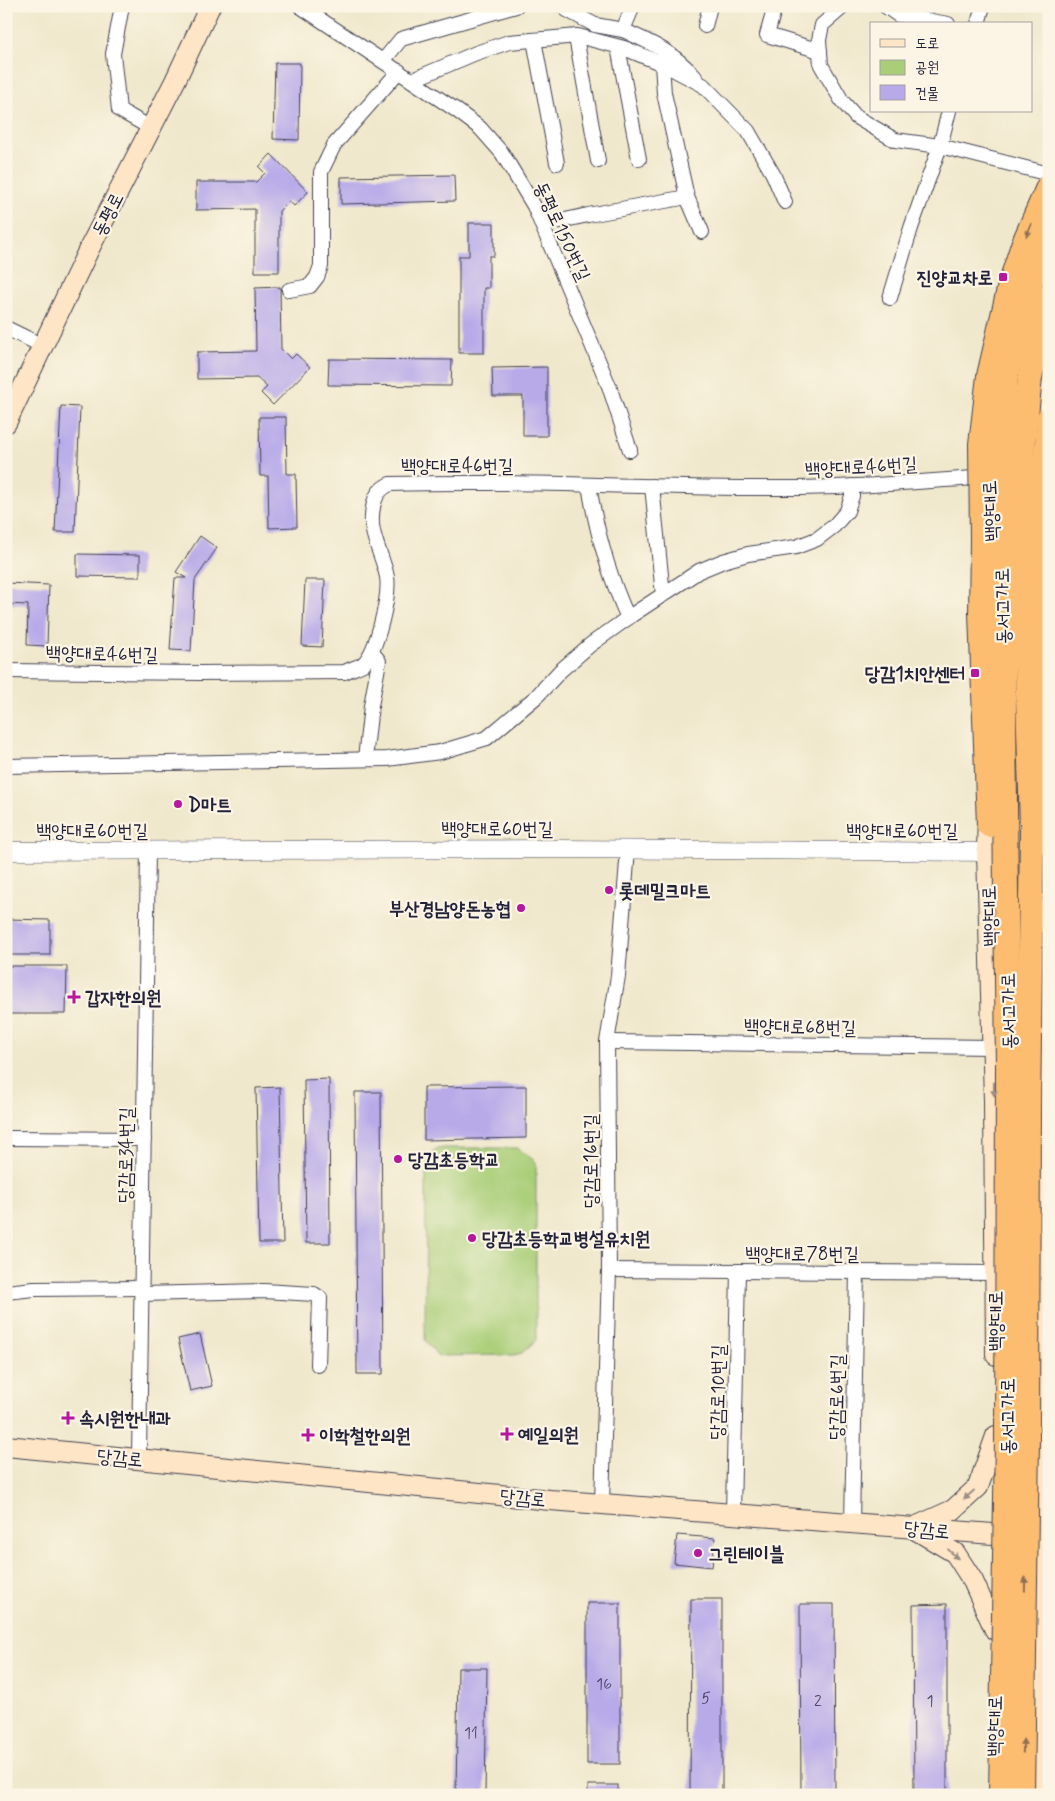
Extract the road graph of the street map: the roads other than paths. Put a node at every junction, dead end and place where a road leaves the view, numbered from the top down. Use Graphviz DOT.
graph roads {
  1 [pos="122,6"];
  2 [pos="210,6"];
  3 [pos="300,6"];
  4 [pos="516,6"];
  5 [pos="564,6"];
  6 [pos="633,6"];
  7 [pos="710,6"];
  8 [pos="775,6"];
  9 [pos="844,6"];
  10 [pos="885,6"];
  11 [pos="983,6"];
  12 [pos="937,22"];
  13 [pos="979,22"];
  14 [pos="705,26"];
  15 [pos="623,30"];
  16 [pos="576,37"];
  17 [pos="534,40"];
  18 [pos="618,47"];
  19 [pos="820,51"];
  20 [pos="383,61"];
  21 [pos="662,64"];
  22 [pos="399,72"];
  23 [pos="412,80"];
  24 [pos="711,94"];
  25 [pos="949,112"];
  26 [pos="151,128"];
  27 [pos="940,146"];
  28 [pos="640,159"];
  29 [pos="598,161"];
  30 [pos="557,163"];
  31 [pos="1049,174"];
  32 [pos="1049,185"];
  33 [pos="687,197"];
  34 [pos="785,202"];
  35 [pos="542,225"];
  36 [pos="1049,227"];
  37 [pos="702,232"];
  38 [pos="1049,234"];
  39 [pos="289,290"];
  40 [pos="1049,296"];
  41 [pos="890,298"];
  42 [pos="6,328"];
  43 [pos="1049,329"];
  44 [pos="43,346"];
  45 [pos="1049,418"];
  46 [pos="6,423"];
  47 [pos="630,450"];
  48 [pos="1049,469"];
  49 [pos="988,477"];
  50 [pos="589,485"];
  51 [pos="652,486"];
  52 [pos="852,486"];
  53 [pos="663,595"];
  54 [pos="1035,613"];
  55 [pos="628,618"];
  56 [pos="372,652"];
  57 [pos="6,671"];
  58 [pos="365,759"];
  59 [pos="6,766"];
  60 [pos="989,774"];
  61 [pos="1038,776"];
  62 [pos="628,849"];
  63 [pos="6,851"];
  64 [pos="148,851"];
  65 [pos="987,852"];
  66 [pos="1031,852"];
  67 [pos="1044,884"];
  68 [pos="608,1042"];
  69 [pos="992,1047"];
  70 [pos="1008,1068"];
  71 [pos="6,1138"];
  72 [pos="144,1139"];
  73 [pos="609,1270"];
  74 [pos="738,1271"];
  75 [pos="857,1272"];
  76 [pos="995,1273"];
  77 [pos="142,1291"];
  78 [pos="6,1292"];
  79 [pos="318,1365"];
  80 [pos="996,1436"];
  81 [pos="6,1446"];
  82 [pos="139,1458"];
  83 [pos="602,1504"];
  84 [pos="733,1514"];
  85 [pos="852,1523"];
  86 [pos="912,1528"];
  87 [pos="997,1535"];
  88 [pos="1041,1538"];
  89 [pos="995,1630"];
  90 [pos="993,1795"];
  91 [pos="1001,1795"];
  92 [pos="1022,1795"];
  93 [pos="1040,1795"];
  1 -- 26 [label="street"];
  2 -- 26 [label="main road, 동평로"];
  3 -- 20 [label="street, 동평로150번길"];
  4 -- 20 [label="street"];
  5 -- 15 [label="street"];
  6 -- 15 [label="street"];
  7 -- 14 [label="street"];
  8 -- 19 [label="street"];
  9 -- 19 [label="street"];
  10 -- 12 [label="street"];
  11 -- 13 [label="street"];
  15 -- 24 [label="street"];
  16 -- 17 [label="street"];
  16 -- 18 [label="street"];
  16 -- 29 [label="street"];
  17 -- 23 [label="street"];
  17 -- 30 [label="street"];
  18 -- 21 [label="street"];
  18 -- 28 [label="street"];
  19 -- 27 [label="street"];
  20 -- 22 [label="street, 동평로150번길"];
  21 -- 24 [label="street"];
  21 -- 33 [label="street"];
  22 -- 23 [label="street, 동평로150번길"];
  22 -- 39 [label="street"];
  23 -- 35 [label="street, 동평로150번길"];
  24 -- 34 [label="street"];
  25 -- 27 [label="street"];
  26 -- 44 [label="main road, 동평로"];
  27 -- 31 [label="street"];
  27 -- 41 [label="street"];
  32 -- 70 [label="highway, one-way, bridge"];
  33 -- 35 [label="street"];
  33 -- 37 [label="street"];
  35 -- 47 [label="street, 동평로150번길"];
  36 -- 49 [label="main road, 백양대로"];
  38 -- 70 [label="highway, 동서고가로, bridge"];
  40 -- 66 [label="highway, 동서고가로, bridge"];
  42 -- 44 [label="street"];
  43 -- 54 [label="main road, 백양대로"];
  44 -- 46 [label="main road, 동평로"];
  45 -- 66 [label="highway, bridge"];
  48 -- 54 [label="main road, 백양대로"];
  49 -- 52 [label="street, 백양대로46번길"];
  49 -- 60 [label="main road, 백양대로"];
  50 -- 51 [label="street, 백양대로46번길"];
  50 -- 55 [label="street"];
  50 -- 56 [label="street, 백양대로46번길"];
  51 -- 52 [label="street, 백양대로46번길"];
  51 -- 53 [label="street"];
  52 -- 53 [label="street"];
  53 -- 55 [label="street"];
  54 -- 61 [label="main road, 백양대로"];
  55 -- 58 [label="street"];
  56 -- 57 [label="street, 백양대로46번길"];
  56 -- 58 [label="street"];
  58 -- 59 [label="street"];
  60 -- 61 [label="main road"];
  60 -- 65 [label="main road, 백양대로"];
  61 -- 67 [label="main road, 백양대로"];
  62 -- 64 [label="street, 백양대로60번길"];
  62 -- 65 [label="street, 백양대로60번길"];
  62 -- 68 [label="street, 당감로16번길"];
  63 -- 64 [label="street, 백양대로60번길"];
  64 -- 72 [label="street, 당감로34번길"];
  65 -- 67 [label="street, 백양대로60번길"];
  65 -- 69 [label="main road, 백양대로"];
  92 -- 66 [label="highway, 동서고가로, one-way, bridge"];
  67 -- 88 [label="main road, 백양대로"];
  68 -- 69 [label="street, 백양대로68번길"];
  68 -- 73 [label="street, 당감로16번길"];
  69 -- 76 [label="main road, 백양대로, one-way"];
  70 -- 91 [label="highway, 동서고가로, bridge"];
  71 -- 72 [label="street"];
  72 -- 77 [label="street, 당감로34번길"];
  73 -- 74 [label="street, 백양대로78번길"];
  73 -- 83 [label="street, 당감로16번길"];
  74 -- 75 [label="street, 백양대로78번길"];
  74 -- 84 [label="street, 당감로10번길"];
  75 -- 76 [label="street, 백양대로78번길"];
  75 -- 85 [label="street, 당감로6번길"];
  76 -- 80 [label="main road, 백양대로"];
  77 -- 78 [label="street"];
  77 -- 79 [label="street"];
  77 -- 82 [label="street, 당감로34번길"];
  80 -- 86 [label="main road, one-way"];
  80 -- 87 [label="main road, 백양대로"];
  81 -- 82 [label="main road, 당감로"];
  82 -- 83 [label="main road, 당감로"];
  83 -- 84 [label="main road, 당감로"];
  84 -- 85 [label="main road, 당감로"];
  85 -- 86 [label="main road, 당감로"];
  86 -- 87 [label="main road, 당감로"];
  86 -- 89 [label="main road, one-way"];
  87 -- 88 [label="main road, 당감로"];
  87 -- 89 [label="main road, 백양대로"];
  88 -- 93 [label="main road, 백양대로"];
  89 -- 90 [label="main road, 백양대로"];
}
